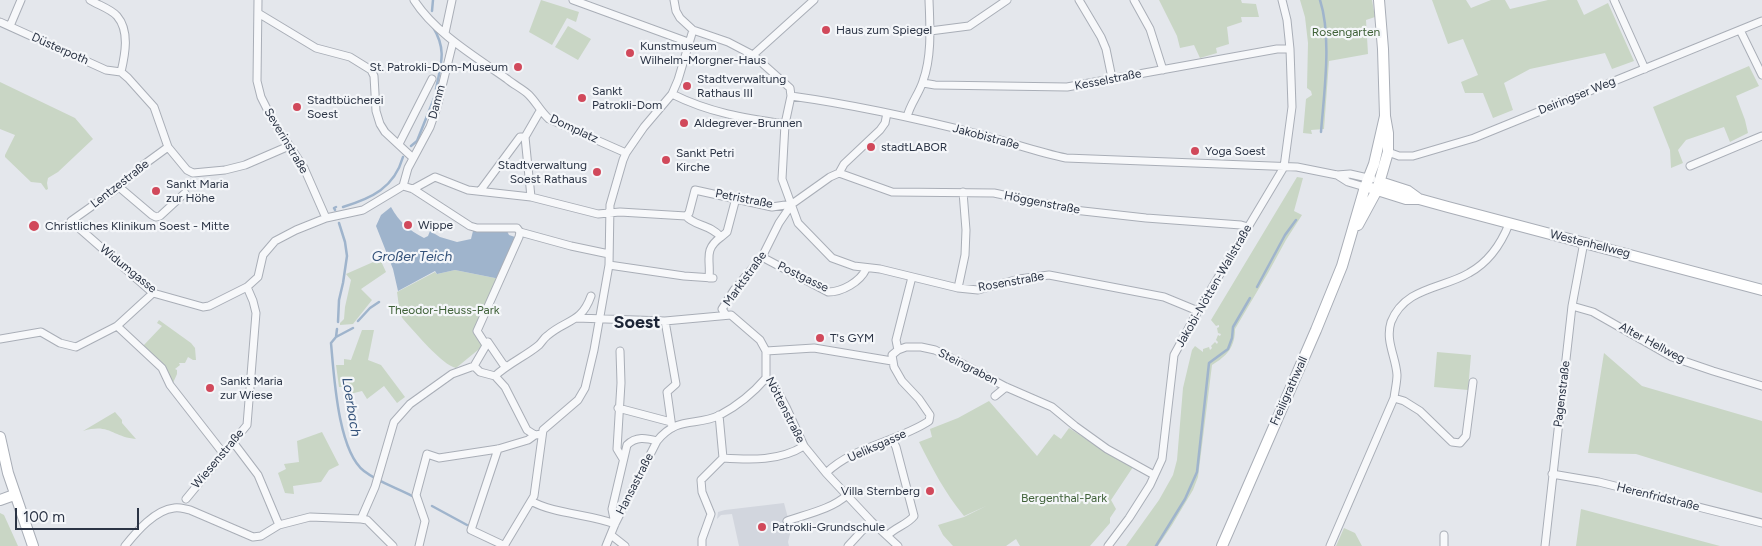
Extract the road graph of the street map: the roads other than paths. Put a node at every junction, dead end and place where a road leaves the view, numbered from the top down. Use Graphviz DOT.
graph roads {
  1 [pos="21,0"];
  2 [pos="90,0"];
  3 [pos="265,0"];
  4 [pos="414,0"];
  5 [pos="452,0"];
  6 [pos="573,0"];
  7 [pos="674,0"];
  8 [pos="814,0"];
  9 [pos="929,0"];
  10 [pos="1006,0"];
  11 [pos="1079,0"];
  12 [pos="1134,0"];
  13 [pos="1282,0"];
  14 [pos="1379,0"];
  15 [pos="1614,0"];
  16 [pos="256,1"];
  17 [pos="258,13"];
  18 [pos="1762,21"];
  19 [pos="0,22"];
  20 [pos="10,26"];
  21 [pos="693,30"];
  22 [pos="1740,30"];
  23 [pos="930,31"];
  24 [pos="445,32"];
  25 [pos="453,42"];
  26 [pos="688,42"];
  27 [pos="1290,49"];
  28 [pos="753,55"];
  29 [pos="1645,69"];
  30 [pos="1163,70"];
  31 [pos="121,72"];
  32 [pos="1762,75"];
  33 [pos="1112,78"];
  34 [pos="432,79"];
  35 [pos="923,83"];
  36 [pos="672,94"];
  37 [pos="791,96"];
  38 [pos="540,111"];
  39 [pos="887,113"];
  40 [pos="1385,116"];
  41 [pos="907,117"];
  42 [pos="785,124"];
  43 [pos="1762,136"];
  44 [pos="526,137"];
  45 [pos="398,144"];
  46 [pos="289,146"];
  47 [pos="168,147"];
  48 [pos="1388,152"];
  49 [pos="626,153"];
  50 [pos="414,158"];
  51 [pos="1690,166"];
  52 [pos="1284,167"];
  53 [pos="839,173"];
  54 [pos="1367,182"];
  55 [pos="403,186"];
  56 [pos="1379,186"];
  57 [pos="119,187"];
  58 [pos="413,189"];
  59 [pos="480,191"];
  60 [pos="963,192"];
  61 [pos="185,193"];
  62 [pos="532,196"];
  63 [pos="736,198"];
  64 [pos="792,204"];
  65 [pos="610,212"];
  66 [pos="686,216"];
  67 [pos="326,218"];
  68 [pos="71,222"];
  69 [pos="1509,224"];
  70 [pos="1248,227"];
  71 [pos="520,232"];
  72 [pos="1352,234"];
  73 [pos="721,237"];
  74 [pos="1584,242"];
  75 [pos="609,254"];
  76 [pos="762,257"];
  77 [pos="609,264"];
  78 [pos="866,269"];
  79 [pos="912,277"];
  80 [pos="247,287"];
  81 [pos="958,288"];
  82 [pos="1762,290"];
  83 [pos="153,293"];
  84 [pos="591,296"];
  85 [pos="1572,306"];
  86 [pos="1198,311"];
  87 [pos="726,315"];
  88 [pos="576,318"];
  89 [pos="600,318"];
  90 [pos="665,321"];
  91 [pos="117,326"];
  92 [pos="0,339"];
  93 [pos="486,345"];
  94 [pos="620,350"];
  95 [pos="766,350"];
  96 [pos="898,350"];
  97 [pos="892,361"];
  98 [pos="474,366"];
  99 [pos="506,366"];
  100 [pos="495,376"];
  101 [pos="766,378"];
  102 [pos="1473,382"];
  103 [pos="1762,386"];
  104 [pos="1006,387"];
  105 [pos="995,396"];
  106 [pos="1394,398"];
  107 [pos="618,408"];
  108 [pos="719,415"];
  109 [pos="671,425"];
  110 [pos="539,435"];
  111 [pos="0,437"];
  112 [pos="892,439"];
  113 [pos="657,441"];
  114 [pos="233,442"];
  115 [pos="804,446"];
  116 [pos="498,449"];
  117 [pos="223,452"];
  118 [pos="623,458"];
  119 [pos="724,458"];
  120 [pos="826,473"];
  121 [pos="1552,474"];
  122 [pos="1154,475"];
  123 [pos="14,494"];
  124 [pos="847,495"];
  125 [pos="186,499"];
  126 [pos="0,500"];
  127 [pos="531,501"];
  128 [pos="361,519"];
  129 [pos="787,521"];
  130 [pos="871,521"];
  131 [pos="1762,523"];
  132 [pos="615,524"];
  133 [pos="279,525"];
  134 [pos="1444,535"];
  135 [pos="611,536"];
  136 [pos="887,536"];
  137 [pos="33,546"];
  138 [pos="125,546"];
  139 [pos="393,546"];
  140 [pos="419,546"];
  141 [pos="504,546"];
  142 [pos="606,546"];
  143 [pos="625,546"];
  144 [pos="702,546"];
  145 [pos="848,546"];
  146 [pos="898,546"];
  147 [pos="1108,546"];
  148 [pos="1222,546"];
  149 [pos="1330,546"];
  150 [pos="1444,546"];
  151 [pos="1545,546"];
  1 -- 20 [label="street"];
  2 -- 31 [label="street"];
  3 -- 16 [label="street"];
  4 -- 24 [label="street"];
  5 -- 24 [label="street"];
  6 -- 26 [label="street"];
  7 -- 21 [label="street"];
  8 -- 28 [label="street"];
  9 -- 23 [label="street"];
  10 -- 23 [label="street"];
  11 -- 33 [label="street"];
  12 -- 30 [label="street"];
  13 -- 27 [label="street"];
  14 -- 40 [label="street"];
  15 -- 29 [label="street"];
  16 -- 17 [label="street, Severinstraße"];
  17 -- 45 [label="street"];
  17 -- 46 [label="street, Severinstraße"];
  18 -- 22 [label="street, Deiringser Weg"];
  19 -- 20 [label="street, Düsterpoth"];
  20 -- 31 [label="street, Düsterpoth"];
  21 -- 26 [label="street"];
  21 -- 28 [label="street"];
  22 -- 29 [label="street, Deiringser Weg"];
  22 -- 32 [label="street"];
  23 -- 35 [label="street"];
  24 -- 25 [label="street"];
  25 -- 38 [label="street, Domplatz"];
  25 -- 50 [label="street, Damm"];
  26 -- 36 [label="street"];
  27 -- 30 [label="street, Kesselstraße"];
  27 -- 52 [label="street"];
  28 -- 37 [label="street"];
  29 -- 48 [label="street, Deiringser Weg"];
  30 -- 33 [label="street, Kesselstraße"];
  31 -- 47 [label="street"];
  33 -- 35 [label="street, Kesselstraße"];
  34 -- 45 [label="street"];
  35 -- 41 [label="street"];
  36 -- 42 [label="street"];
  36 -- 49 [label="street"];
  37 -- 39 [label="street, Jakobistraße"];
  37 -- 42 [label="street, Rosenstraße"];
  38 -- 44 [label="street"];
  38 -- 49 [label="street, Domplatz"];
  39 -- 41 [label="street, Jakobistraße"];
  39 -- 53 [label="street, Marktstraße"];
  40 -- 48 [label="street, Freiligrathwall"];
  40 -- 54 [label="street, Freiligrathwall"];
  41 -- 52 [label="street, Jakobistraße"];
  42 -- 64 [label="street, Rosenstraße"];
  43 -- 51 [label="street"];
  44 -- 59 [label="street"];
  44 -- 62 [label="street"];
  45 -- 50 [label="street"];
  46 -- 47 [label="street"];
  46 -- 67 [label="street, Severinstraße"];
  47 -- 57 [label="street, Lentzestraße"];
  48 -- 56 [label="street, Freiligrathwall"];
  49 -- 65 [label="street"];
  50 -- 55 [label="street"];
  52 -- 54 [label="street, Jakobistraße"];
  52 -- 70 [label="street, Jakobi-Nötten-Wallstraße"];
  53 -- 60 [label="street, Höggenstraße"];
  53 -- 64 [label="street, Marktstraße"];
  54 -- 56 [label="street, Westenhellweg"];
  54 -- 72 [label="street, Freiligrathwall"];
  55 -- 58 [label="street"];
  55 -- 67 [label="street"];
  56 -- 69 [label="street, Westenhellweg"];
  56 -- 72 [label="street, Freiligrathwall"];
  57 -- 61 [label="street"];
  57 -- 68 [label="street, Lentzestraße"];
  58 -- 59 [label="street"];
  58 -- 71 [label="street"];
  59 -- 62 [label="street"];
  60 -- 70 [label="street, Höggenstraße"];
  60 -- 81 [label="street"];
  62 -- 65 [label="street"];
  63 -- 64 [label="street, Petristraße"];
  63 -- 66 [label="street, Petristraße"];
  63 -- 73 [label="street"];
  64 -- 76 [label="street, Marktstraße"];
  64 -- 78 [label="street, Rosenstraße"];
  65 -- 66 [label="street"];
  65 -- 75 [label="street"];
  66 -- 73 [label="street"];
  67 -- 80 [label="street"];
  68 -- 83 [label="street, Widumgasse"];
  69 -- 74 [label="street, Westenhellweg"];
  69 -- 106 [label="street"];
  70 -- 86 [label="street, Jakobi-Nötten-Wallstraße"];
  71 -- 75 [label="street"];
  71 -- 93 [label="street"];
  72 -- 148 [label="street, Freiligrathwall"];
  73 -- 77 [label="street"];
  74 -- 82 [label="street, Westenhellweg"];
  74 -- 85 [label="street, Pagenstraße"];
  75 -- 77 [label="street"];
  76 -- 78 [label="street, Postgasse"];
  76 -- 87 [label="street, Marktstraße"];
  77 -- 89 [label="street"];
  78 -- 79 [label="street, Rosenstraße"];
  79 -- 81 [label="street, Rosenstraße"];
  79 -- 96 [label="street"];
  80 -- 83 [label="street, Widumgasse"];
  80 -- 114 [label="street, Wiesenstraße"];
  81 -- 86 [label="street, Rosenstraße"];
  83 -- 91 [label="street"];
  84 -- 88 [label="street"];
  85 -- 103 [label="street, Alter Hellweg"];
  85 -- 121 [label="street, Pagenstraße"];
  86 -- 122 [label="street, Jakobi-Nötten-Wallstraße"];
  87 -- 90 [label="street"];
  87 -- 95 [label="street"];
  88 -- 89 [label="street"];
  88 -- 99 [label="street"];
  89 -- 90 [label="street"];
  89 -- 110 [label="street"];
  90 -- 109 [label="street"];
  91 -- 92 [label="street"];
  91 -- 117 [label="street"];
  93 -- 98 [label="street"];
  93 -- 99 [label="street"];
  94 -- 107 [label="street"];
  95 -- 97 [label="street"];
  95 -- 101 [label="street, Nöttenstraße"];
  96 -- 97 [label="street"];
  96 -- 104 [label="street, Steingraben"];
  97 -- 112 [label="street, Ueliksgasse"];
  98 -- 100 [label="street"];
  98 -- 128 [label="street"];
  99 -- 100 [label="street"];
  100 -- 110 [label="street"];
  101 -- 108 [label="street"];
  101 -- 115 [label="street, Nöttenstraße"];
  102 -- 106 [label="street"];
  104 -- 105 [label="street"];
  104 -- 122 [label="street, Steingraben"];
  106 -- 149 [label="street"];
  107 -- 109 [label="street"];
  107 -- 118 [label="street"];
  108 -- 109 [label="street, Hansastraße"];
  108 -- 119 [label="street"];
  109 -- 113 [label="street, Hansastraße"];
  110 -- 116 [label="street"];
  110 -- 127 [label="street"];
  111 -- 123 [label="street"];
  112 -- 120 [label="street, Ueliksgasse"];
  112 -- 136 [label="street"];
  113 -- 118 [label="street"];
  113 -- 132 [label="street, Hansastraße"];
  114 -- 117 [label="street, Wiesenstraße"];
  114 -- 133 [label="street"];
  115 -- 119 [label="street"];
  115 -- 120 [label="street, Nöttenstraße"];
  116 -- 140 [label="street"];
  116 -- 141 [label="street"];
  117 -- 125 [label="street, Wiesenstraße"];
  118 -- 132 [label="street"];
  119 -- 144 [label="street"];
  120 -- 124 [label="street, Nöttenstraße"];
  121 -- 131 [label="street, Herenfridstraße"];
  121 -- 151 [label="street, Pagenstraße"];
  122 -- 147 [label="street, Jakobi-Nötten-Wallstraße"];
  123 -- 126 [label="street"];
  123 -- 137 [label="street"];
  124 -- 129 [label="street"];
  124 -- 130 [label="street, Nöttenstraße"];
  127 -- 132 [label="street"];
  127 -- 141 [label="street"];
  128 -- 133 [label="street"];
  128 -- 139 [label="street"];
  130 -- 136 [label="street, Nöttenstraße"];
  130 -- 145 [label="street"];
  132 -- 135 [label="street, Hansastraße"];
  133 -- 138 [label="street"];
  134 -- 150 [label="street"];
  135 -- 142 [label="street, Hansastraße"];
  135 -- 143 [label="street"];
  136 -- 146 [label="street, Nöttenstraße"];
}
